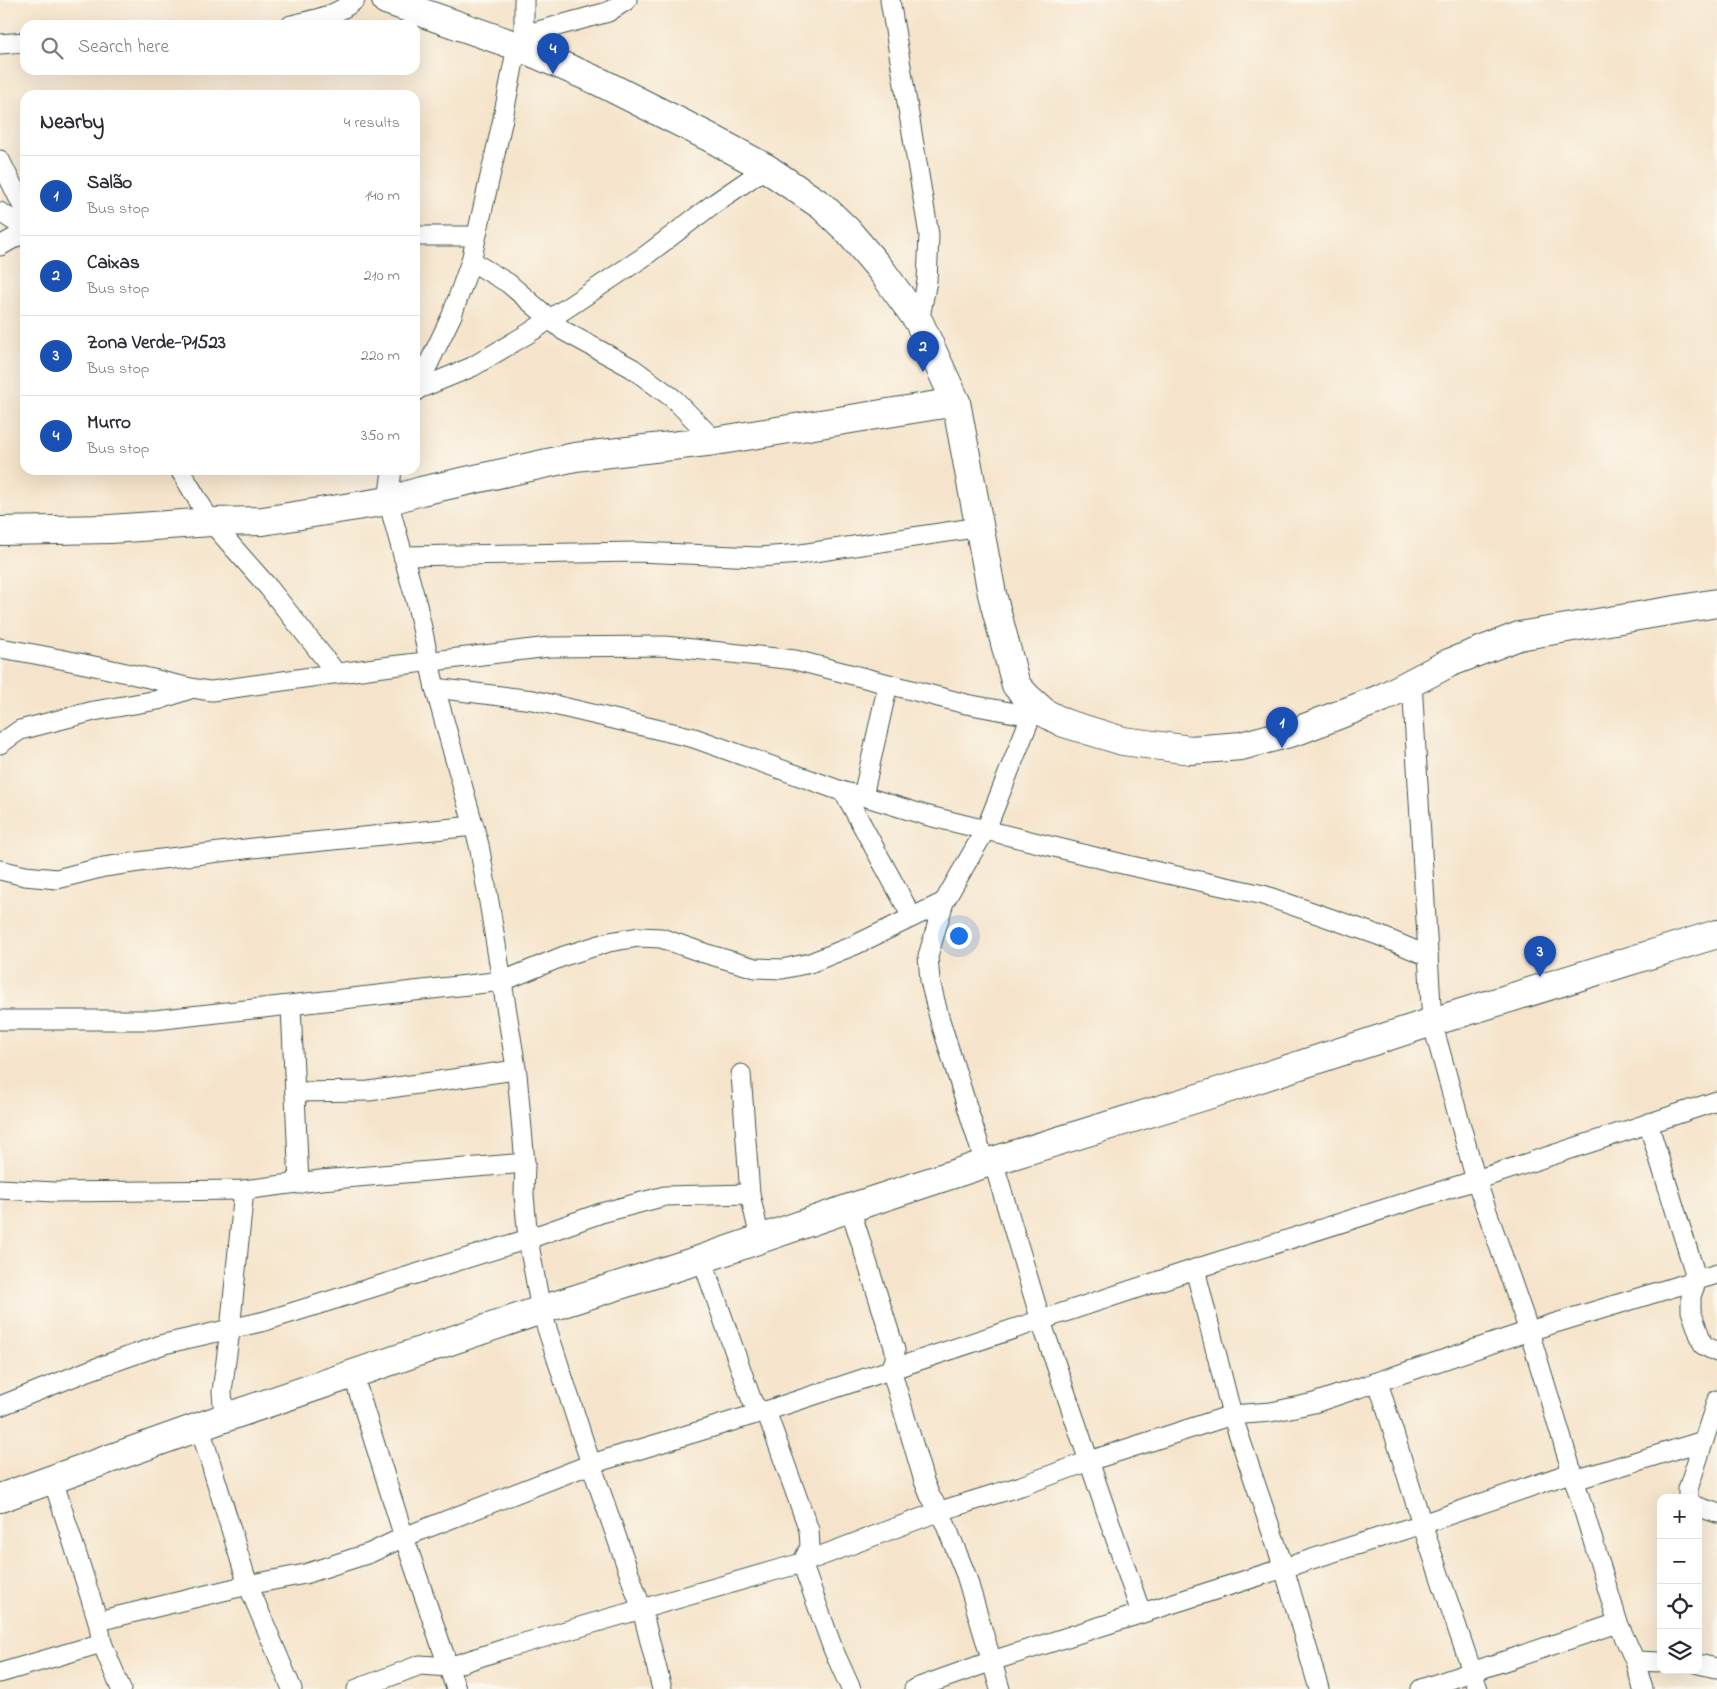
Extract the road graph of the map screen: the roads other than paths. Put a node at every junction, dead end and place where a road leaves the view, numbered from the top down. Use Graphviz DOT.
graph roads {
  1 [pos="355,0"];
  2 [pos="386,0"];
  3 [pos="524,0"];
  4 [pos="627,0"];
  5 [pos="890,0"];
  6 [pos="311,20"];
  7 [pos="520,40"];
  8 [pos="20,42"];
  9 [pos="0,44"];
  10 [pos="0,160"];
  11 [pos="766,168"];
  12 [pos="20,201"];
  13 [pos="0,212"];
  14 [pos="20,225"];
  15 [pos="20,235"];
  16 [pos="420,236"];
  17 [pos="476,236"];
  18 [pos="0,246"];
  19 [pos="471,261"];
  20 [pos="550,319"];
  21 [pos="919,322"];
  22 [pos="420,381"];
  23 [pos="420,389"];
  24 [pos="956,402"];
  25 [pos="715,441"];
  26 [pos="183,475"];
  27 [pos="391,475"];
  28 [pos="388,501"];
  29 [pos="211,522"];
  30 [pos="980,527"];
  31 [pos="0,531"];
  32 [pos="403,556"];
  33 [pos="1717,603"];
  34 [pos="0,648"];
  35 [pos="429,660"];
  36 [pos="336,674"];
  37 [pos="1412,682"];
  38 [pos="888,684"];
  39 [pos="435,688"];
  40 [pos="190,689"];
  41 [pos="1038,714"];
  42 [pos="0,744"];
  43 [pos="844,792"];
  44 [pos="863,796"];
  45 [pos="474,826"];
  46 [pos="986,829"];
  47 [pos="0,870"];
  48 [pos="944,902"];
  49 [pos="912,917"];
  50 [pos="1717,934"];
  51 [pos="1428,956"];
  52 [pos="503,981"];
  53 [pos="291,1006"];
  54 [pos="0,1020"];
  55 [pos="1432,1022"];
  56 [pos="516,1070"];
  57 [pos="741,1074"];
  58 [pos="295,1092"];
  59 [pos="1717,1101"];
  60 [pos="1648,1123"];
  61 [pos="989,1162"];
  62 [pos="525,1163"];
  63 [pos="1476,1180"];
  64 [pos="299,1184"];
  65 [pos="0,1190"];
  66 [pos="244,1190"];
  67 [pos="750,1194"];
  68 [pos="850,1208"];
  69 [pos="528,1239"];
  70 [pos="760,1239"];
  71 [pos="702,1259"];
  72 [pos="1195,1269"];
  73 [pos="1717,1274"];
  74 [pos="1697,1280"];
  75 [pos="541,1310"];
  76 [pos="1041,1321"];
  77 [pos="230,1330"];
  78 [pos="1529,1331"];
  79 [pos="1717,1352"];
  80 [pos="891,1369"];
  81 [pos="354,1374"];
  82 [pos="1378,1382"];
  83 [pos="1717,1400"];
  84 [pos="0,1406"];
  85 [pos="766,1411"];
  86 [pos="1232,1415"];
  87 [pos="224,1418"];
  88 [pos="200,1428"];
  89 [pos="1703,1441"];
  90 [pos="1089,1461"];
  91 [pos="590,1464"];
  92 [pos="1574,1476"];
  93 [pos="53,1480"];
  94 [pos="1688,1494"];
  95 [pos="0,1498"];
  96 [pos="1702,1508"];
  97 [pos="940,1510"];
  98 [pos="1717,1513"];
  99 [pos="1422,1524"];
  100 [pos="404,1537"];
  101 [pos="802,1563"];
  102 [pos="1284,1568"];
  103 [pos="248,1585"];
  104 [pos="642,1610"];
  105 [pos="1141,1613"];
  106 [pos="98,1621"];
  107 [pos="1618,1623"];
  108 [pos="102,1643"];
  109 [pos="992,1660"];
  110 [pos="1634,1661"];
  111 [pos="1657,1662"];
  112 [pos="1702,1665"];
  113 [pos="449,1666"];
  114 [pos="1717,1668"];
  115 [pos="0,1673"];
  116 [pos="1475,1681"];
  117 [pos="121,1689"];
  118 [pos="292,1689"];
  119 [pos="357,1689"];
  120 [pos="456,1689"];
  121 [pos="662,1689"];
  122 [pos="851,1689"];
  123 [pos="914,1689"];
  124 [pos="1000,1689"];
  125 [pos="1319,1689"];
  126 [pos="1421,1689"];
  127 [pos="1643,1689"];
  1 -- 6 [label="street"];
  2 -- 7 [label="street"];
  3 -- 7 [label="street"];
  4 -- 7 [label="street"];
  5 -- 21 [label="street"];
  7 -- 11 [label="street"];
  7 -- 17 [label="street"];
  8 -- 9 [label="street"];
  10 -- 12 [label="street"];
  11 -- 20 [label="street"];
  11 -- 21 [label="street"];
  13 -- 14 [label="street"];
  15 -- 18 [label="street"];
  16 -- 17 [label="street"];
  17 -- 19 [label="street"];
  19 -- 20 [label="street"];
  19 -- 22 [label="street"];
  20 -- 23 [label="street"];
  20 -- 25 [label="street"];
  21 -- 24 [label="street"];
  24 -- 25 [label="street"];
  24 -- 30 [label="street"];
  25 -- 28 [label="street"];
  26 -- 29 [label="street"];
  27 -- 28 [label="street"];
  28 -- 29 [label="street"];
  28 -- 32 [label="street"];
  29 -- 31 [label="street"];
  29 -- 36 [label="street"];
  30 -- 32 [label="street"];
  30 -- 41 [label="street"];
  32 -- 35 [label="street"];
  33 -- 37 [label="street"];
  34 -- 40 [label="street"];
  35 -- 36 [label="street"];
  35 -- 38 [label="street"];
  35 -- 39 [label="street"];
  36 -- 40 [label="street"];
  37 -- 41 [label="street"];
  37 -- 51 [label="street"];
  38 -- 41 [label="street"];
  38 -- 44 [label="street"];
  39 -- 43 [label="street"];
  39 -- 45 [label="street"];
  40 -- 42 [label="street"];
  41 -- 46 [label="street"];
  43 -- 44 [label="street"];
  43 -- 49 [label="street"];
  44 -- 46 [label="street"];
  45 -- 47 [label="street"];
  45 -- 52 [label="street"];
  46 -- 48 [label="street"];
  46 -- 51 [label="street"];
  48 -- 49 [label="street"];
  48 -- 61 [label="street"];
  49 -- 52 [label="street"];
  50 -- 55 [label="street"];
  51 -- 55 [label="street"];
  52 -- 53 [label="street"];
  52 -- 56 [label="street"];
  53 -- 54 [label="street"];
  53 -- 58 [label="street"];
  55 -- 61 [label="street"];
  55 -- 63 [label="street"];
  56 -- 58 [label="street"];
  56 -- 62 [label="street"];
  57 -- 67 [label="street"];
  58 -- 64 [label="street"];
  59 -- 60 [label="street"];
  60 -- 63 [label="street"];
  60 -- 74 [label="street"];
  61 -- 68 [label="street"];
  61 -- 76 [label="street"];
  62 -- 64 [label="street"];
  62 -- 69 [label="street"];
  63 -- 72 [label="street"];
  63 -- 78 [label="street"];
  64 -- 66 [label="street"];
  65 -- 66 [label="street"];
  66 -- 77 [label="street"];
  67 -- 69 [label="street"];
  67 -- 70 [label="street"];
  68 -- 70 [label="street"];
  68 -- 80 [label="street"];
  69 -- 75 [label="street"];
  69 -- 77 [label="street"];
  70 -- 71 [label="street"];
  71 -- 75 [label="street"];
  71 -- 85 [label="street"];
  72 -- 76 [label="street"];
  72 -- 86 [label="street"];
  73 -- 74 [label="street"];
  74 -- 78 [label="street"];
  74 -- 79 [label="street"];
  75 -- 81 [label="street"];
  75 -- 91 [label="street"];
  76 -- 80 [label="street"];
  76 -- 90 [label="street"];
  77 -- 84 [label="street"];
  77 -- 87 [label="street"];
  78 -- 82 [label="street"];
  78 -- 92 [label="street"];
  80 -- 85 [label="street"];
  80 -- 97 [label="street"];
  81 -- 87 [label="street"];
  81 -- 100 [label="street"];
  82 -- 86 [label="street"];
  82 -- 99 [label="street"];
  83 -- 89 [label="street"];
  85 -- 91 [label="street"];
  85 -- 101 [label="street"];
  86 -- 90 [label="street"];
  86 -- 102 [label="street"];
  87 -- 88 [label="street"];
  88 -- 93 [label="street"];
  88 -- 103 [label="street"];
  89 -- 92 [label="street"];
  89 -- 94 [label="street"];
  90 -- 97 [label="street"];
  90 -- 105 [label="street"];
  91 -- 100 [label="street"];
  91 -- 104 [label="street"];
  92 -- 99 [label="street"];
  92 -- 107 [label="street"];
  93 -- 95 [label="street"];
  93 -- 106 [label="street"];
  96 -- 98 [label="street"];
  97 -- 101 [label="street"];
  97 -- 109 [label="street"];
  99 -- 102 [label="street"];
  99 -- 116 [label="street"];
  100 -- 103 [label="street"];
  100 -- 113 [label="street"];
  101 -- 104 [label="street"];
  101 -- 122 [label="street"];
  102 -- 105 [label="street"];
  102 -- 125 [label="street"];
  103 -- 106 [label="street"];
  103 -- 118 [label="street"];
  104 -- 113 [label="street"];
  104 -- 121 [label="street"];
  105 -- 109 [label="street"];
  106 -- 108 [label="street"];
  107 -- 110 [label="street"];
  107 -- 116 [label="street"];
  108 -- 115 [label="street"];
  108 -- 117 [label="street"];
  109 -- 123 [label="street"];
  109 -- 124 [label="street"];
  110 -- 111 [label="street"];
  110 -- 127 [label="street"];
  112 -- 114 [label="street"];
  113 -- 119 [label="street"];
  113 -- 120 [label="street"];
  116 -- 126 [label="street"];
}
